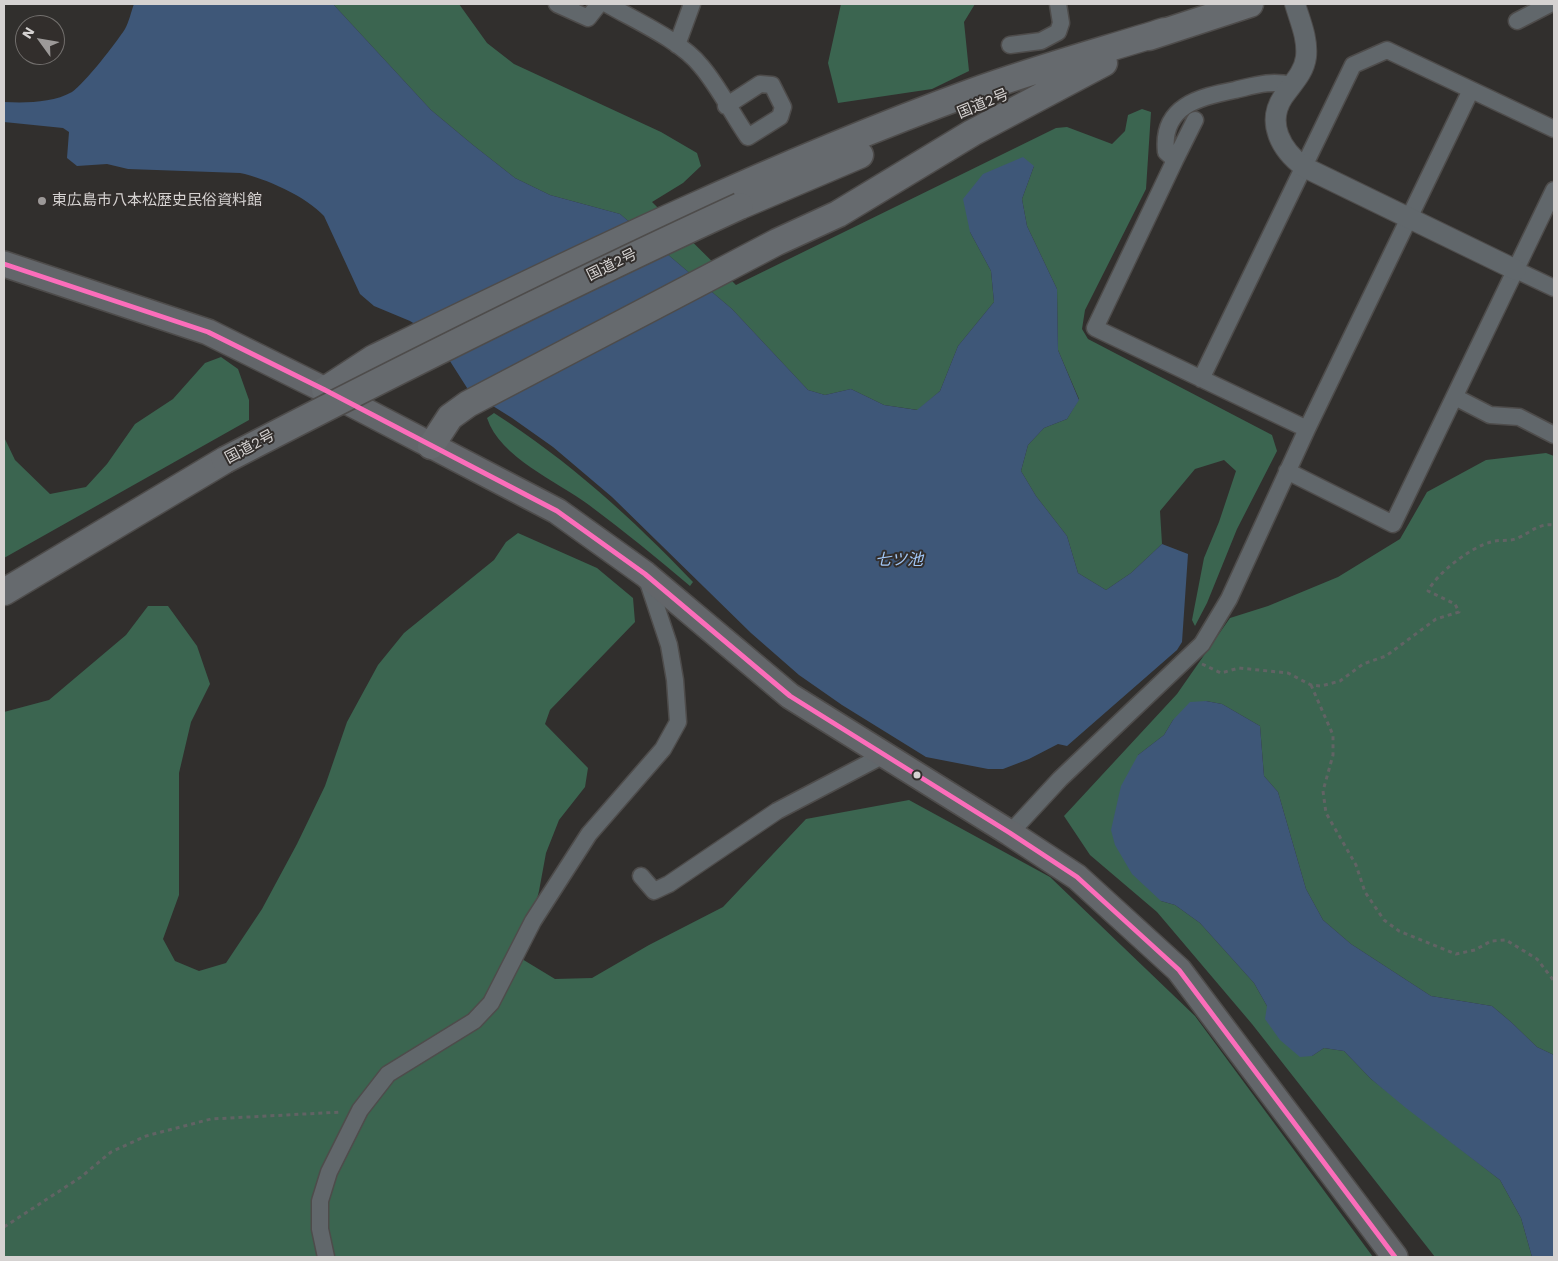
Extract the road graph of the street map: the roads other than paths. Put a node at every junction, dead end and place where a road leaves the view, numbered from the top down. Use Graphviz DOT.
graph roads {
  1 [pos="557,4"];
  2 [pos="599,4"];
  3 [pos="607,4"];
  4 [pos="692,4"];
  5 [pos="1058,4"];
  6 [pos="1250,4"];
  7 [pos="1294,4"];
  8 [pos="1550,4"];
  9 [pos="1517,21"];
  10 [pos="1165,31"];
  11 [pos="677,44"];
  12 [pos="1010,45"];
  13 [pos="1292,85"];
  14 [pos="1471,90"];
  15 [pos="726,106"];
  16 [pos="1195,120"];
  17 [pos="1554,129"];
  18 [pos="1176,160"];
  19 [pos="1304,167"];
  20 [pos="1554,190"];
  21 [pos="1410,219"];
  22 [pos="4,264"];
  23 [pos="1516,270"];
  24 [pos="1554,288"];
  25 [pos="1201,379"];
  26 [pos="325,390"];
  27 [pos="1455,397"];
  28 [pos="1307,429"];
  29 [pos="1554,435"];
  30 [pos="431,446"];
  31 [pos="1287,472"];
  32 [pos="645,574"];
  33 [pos="4,592"];
  34 [pos="884,754"];
  35 [pos="1010,833"];
  36 [pos="641,876"];
  37 [pos="326,1257"];
  38 [pos="1395,1257"];
  1 -- 2 [label="street"];
  3 -- 11 [label="street"];
  4 -- 11 [label="street"];
  5 -- 12 [label="street"];
  6 -- 10 [label="highway, 国道2号"];
  7 -- 13 [label="street"];
  8 -- 9 [label="street"];
  10 -- 26 [label="highway"];
  10 -- 30 [label="highway"];
  10 -- 33 [label="highway, 国道2号, bridge"];
  11 -- 15 [label="street"];
  13 -- 18 [label="street"];
  13 -- 19 [label="street"];
  14 -- 17 [label="street"];
  14 -- 19 [label="street"];
  14 -- 21 [label="street"];
  16 -- 18 [label="street"];
  18 -- 25 [label="street"];
  19 -- 21 [label="street"];
  19 -- 25 [label="street"];
  20 -- 23 [label="street"];
  21 -- 23 [label="street"];
  21 -- 28 [label="street"];
  22 -- 26 [label="main road"];
  23 -- 24 [label="street"];
  23 -- 27 [label="street"];
  25 -- 28 [label="street"];
  26 -- 30 [label="main road"];
  27 -- 29 [label="street"];
  27 -- 31 [label="street"];
  28 -- 31 [label="street"];
  30 -- 32 [label="main road"];
  31 -- 35 [label="street"];
  32 -- 34 [label="main road"];
  32 -- 37 [label="street"];
  34 -- 35 [label="main road"];
  34 -- 36 [label="street"];
  35 -- 38 [label="main road"];
}
